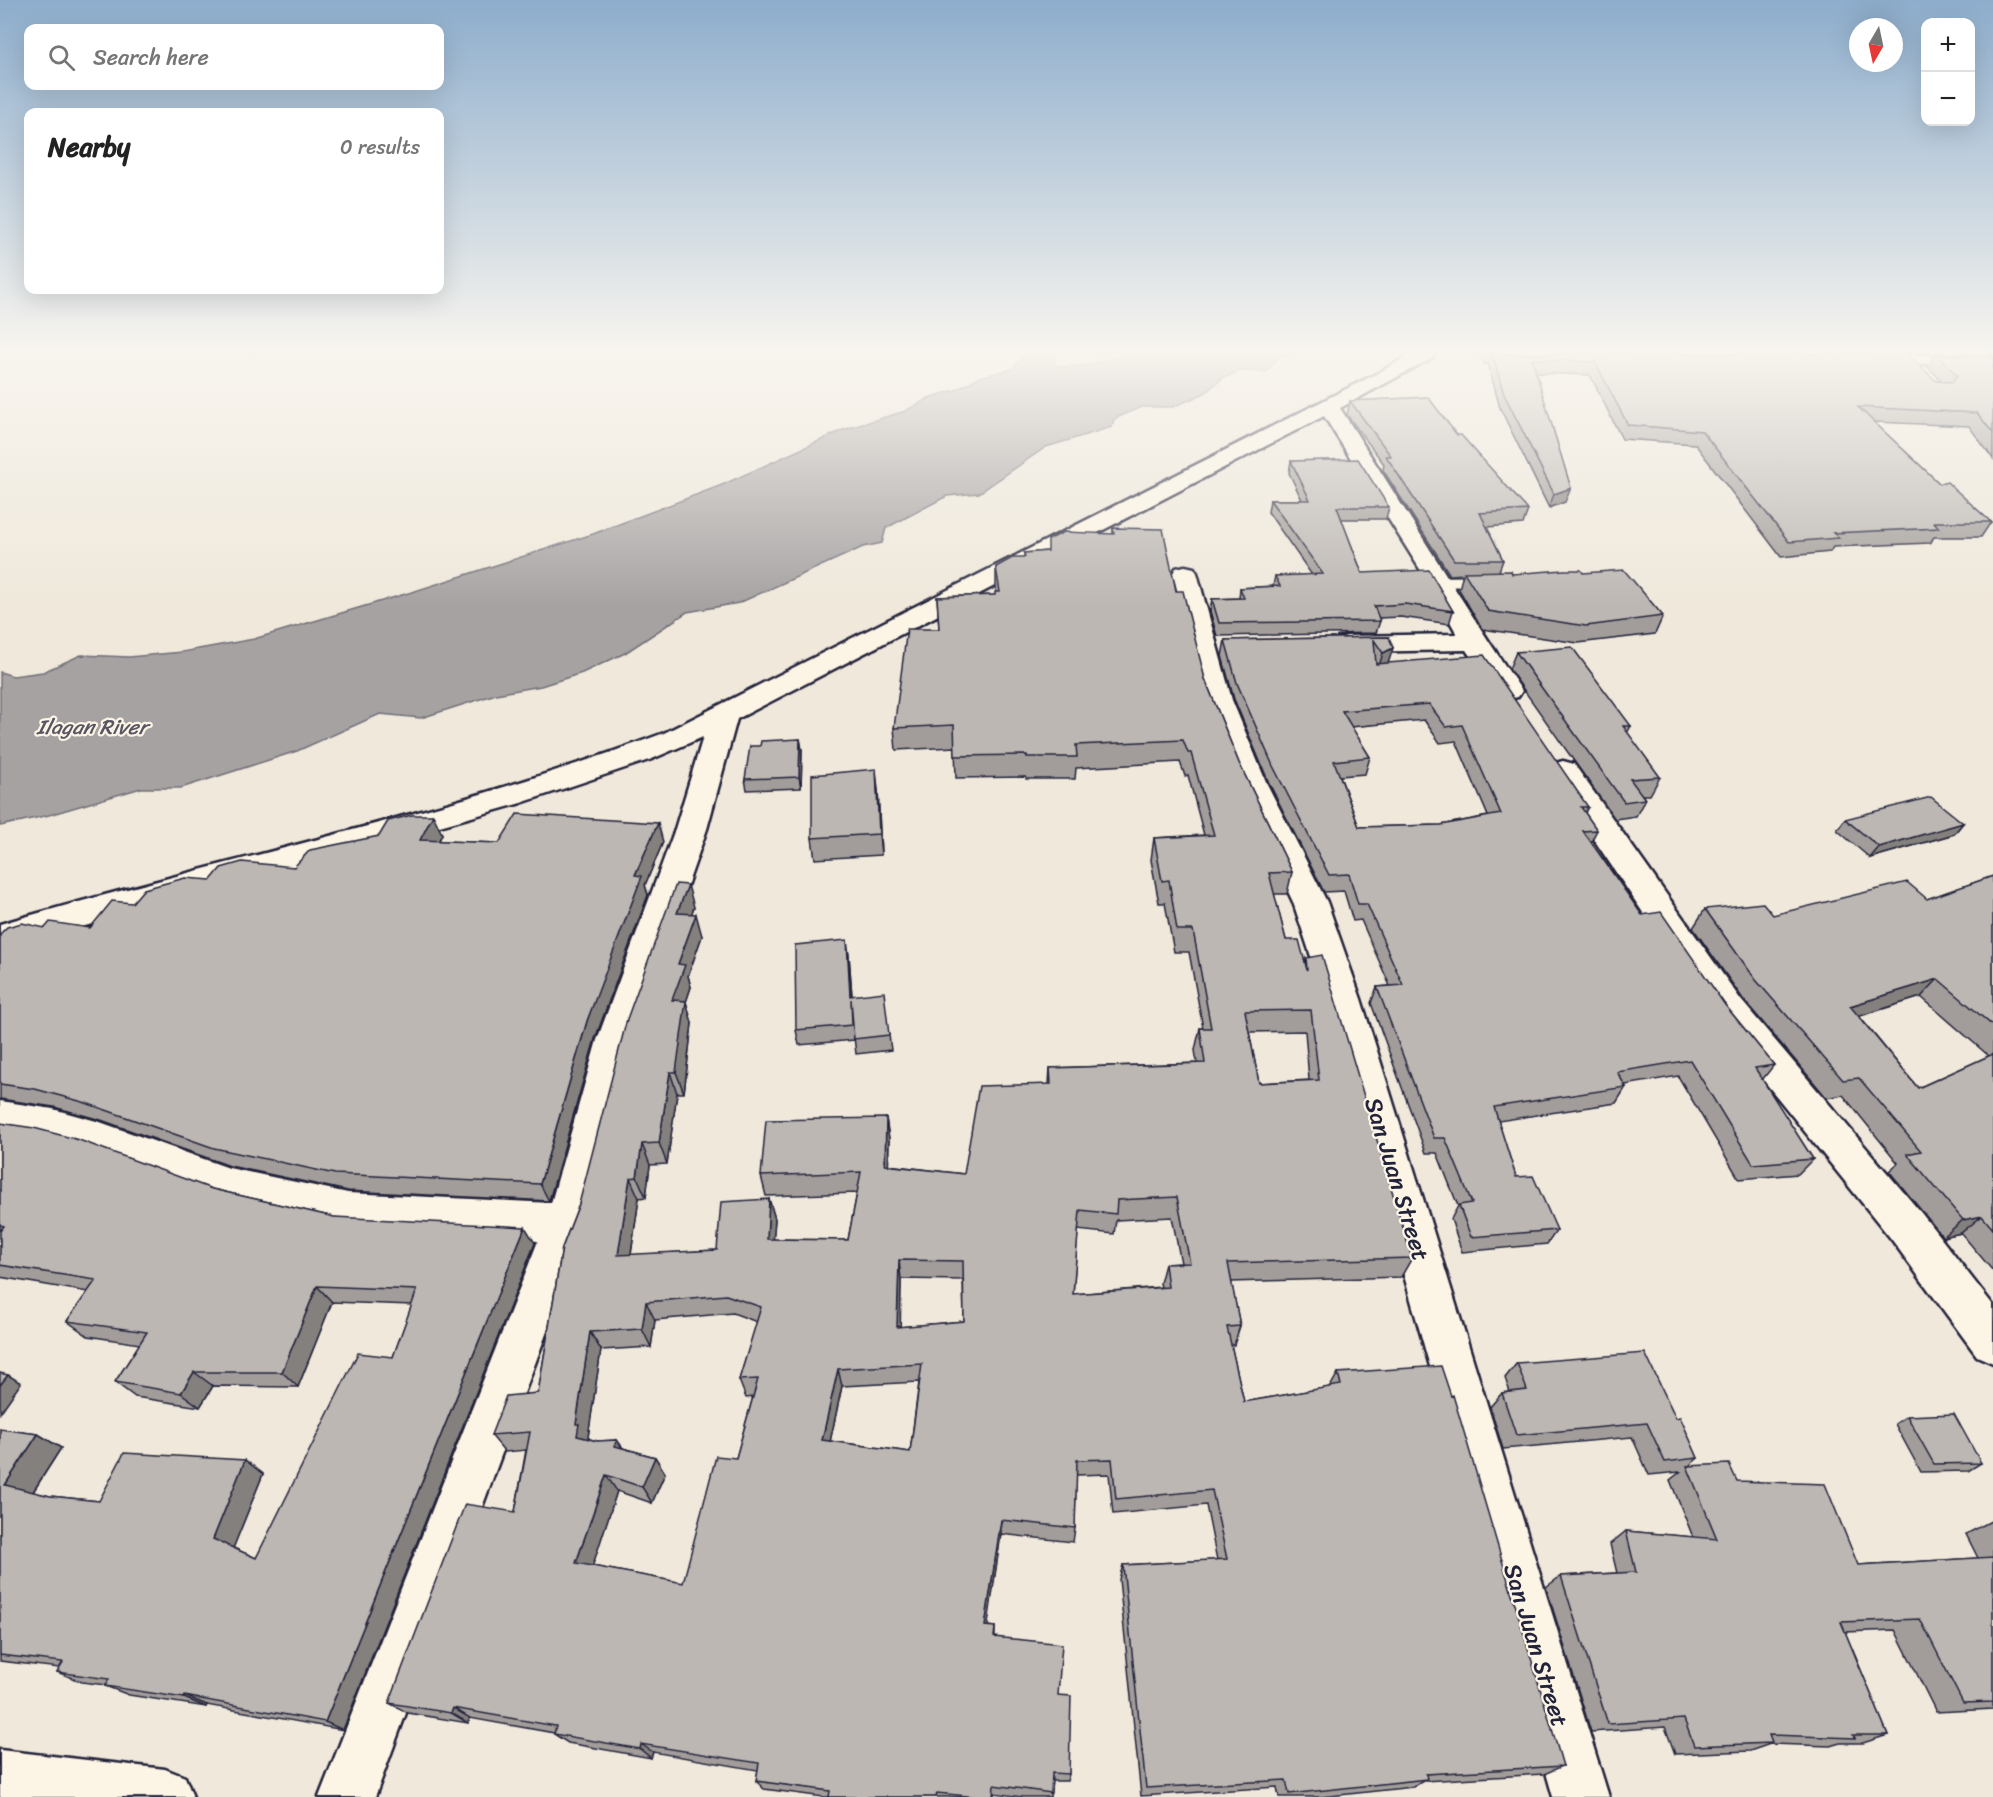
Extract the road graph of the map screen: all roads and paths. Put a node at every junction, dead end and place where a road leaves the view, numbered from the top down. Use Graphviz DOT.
graph roads {
  1 [pos="1266,438"];
  2 [pos="1348,438"];
  3 [pos="1185,573"];
  4 [pos="1508,581"];
  5 [pos="1440,582"];
  6 [pos="1474,642"];
  7 [pos="1323,644"];
  8 [pos="724,715"];
  9 [pos="1527,719"];
  10 [pos="1547,748"];
  11 [pos="0,937"];
  12 [pos="1,1120"];
  13 [pos="566,1223"];
  14 [pos="1993,1341"];
  15 [pos="0,1778"];
  16 [pos="165,1797"];
  17 [pos="347,1797"];
  18 [pos="1581,1797"];
  1 -- 8 [label="street"];
  2 -- 5 [label="street"];
  3 -- 18 [label="street, San Juan Street"];
  4 -- 5 [label="lane"];
  5 -- 6 [label="street"];
  6 -- 7 [label="street"];
  6 -- 9 [label="street"];
  8 -- 11 [label="street"];
  8 -- 13 [label="street"];
  10 -- 14 [label="street"];
  12 -- 13 [label="street"];
  13 -- 17 [label="street"];
  15 -- 16 [label="street"];
}
